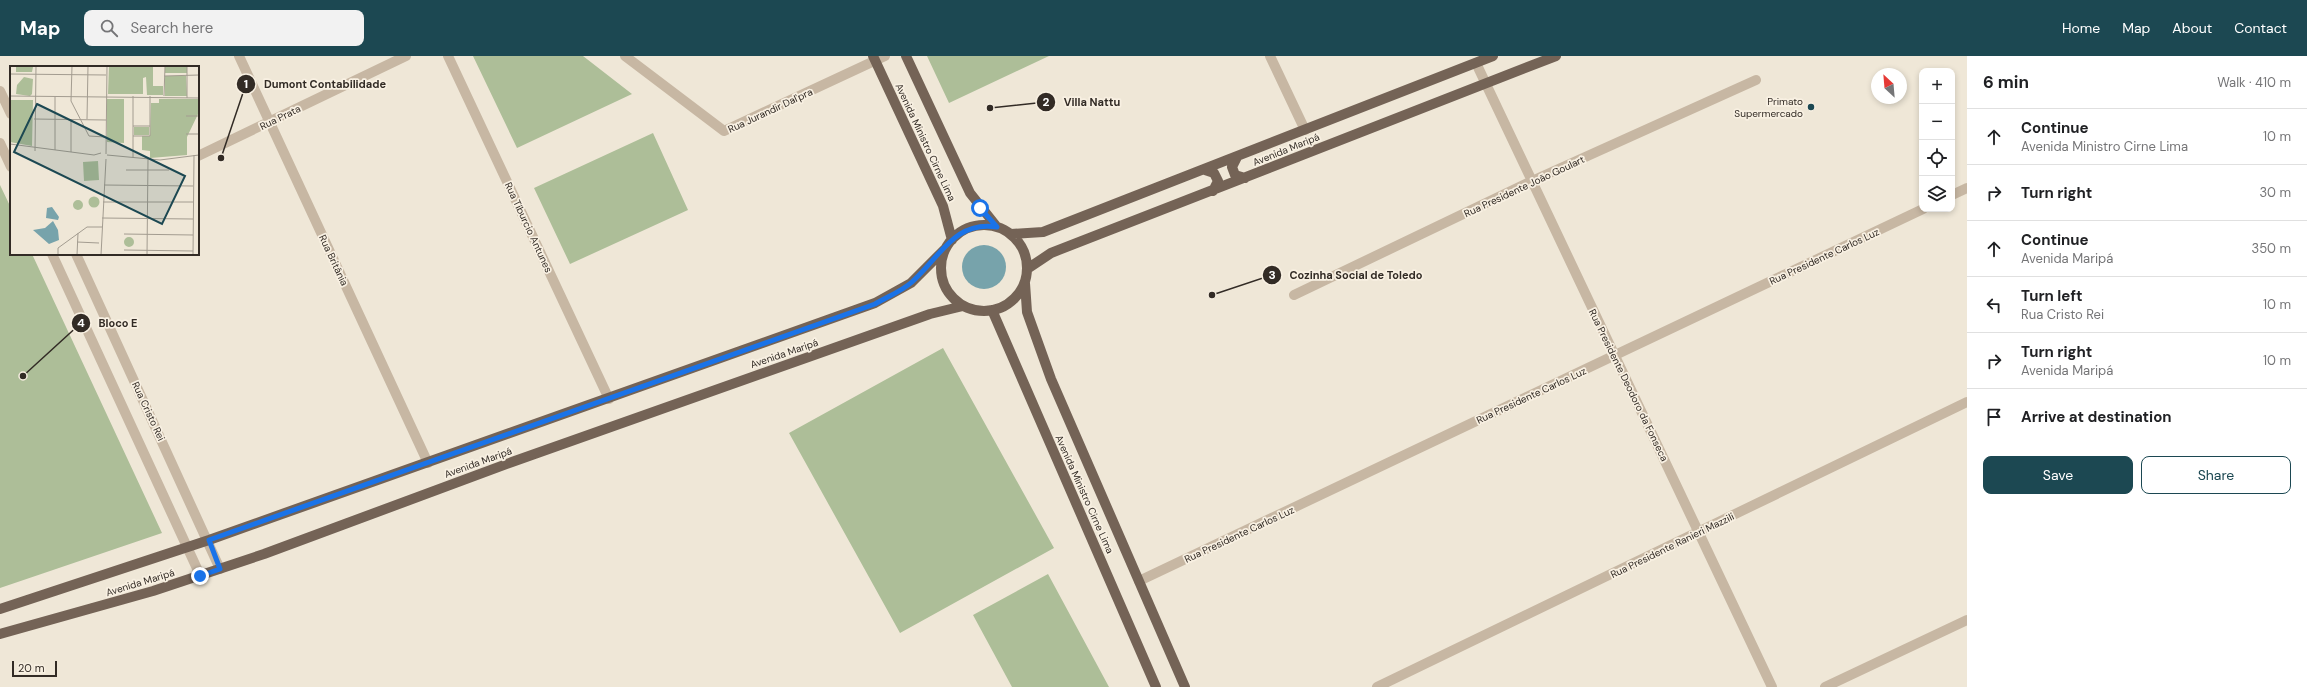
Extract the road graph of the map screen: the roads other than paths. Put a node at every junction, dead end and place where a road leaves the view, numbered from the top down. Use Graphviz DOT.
graph roads {
  1 [pos="239,56"];
  2 [pos="406,56"];
  3 [pos="448,56"];
  4 [pos="625,56"];
  5 [pos="885,56"];
  6 [pos="906,56"];
  7 [pos="1270,56"];
  8 [pos="1493,56"];
  9 [pos="1556,56"];
  10 [pos="874,58"];
  11 [pos="1476,63"];
  12 [pos="1756,80"];
  13 [pos="1485,83"];
  14 [pos="0,91"];
  15 [pos="10,112"];
  16 [pos="270,122"];
  17 [pos="1305,130"];
  18 [pos="0,144"];
  19 [pos="199,156"];
  20 [pos="1237,157"];
  21 [pos="10,165"];
  22 [pos="1205,170"];
  23 [pos="1245,178"];
  24 [pos="1532,181"];
  25 [pos="1967,188"];
  26 [pos="1213,191"];
  27 [pos="1955,194"];
  28 [pos="1919,211"];
  29 [pos="997,227"];
  30 [pos="1011,234"];
  31 [pos="949,244"];
  32 [pos="52,255"];
  33 [pos="76,255"];
  34 [pos="1028,269"];
  35 [pos="1024,283"];
  36 [pos="1294,295"];
  37 [pos="963,306"];
  38 [pos="992,310"];
  39 [pos="1614,356"];
  40 [pos="609,399"];
  41 [pos="1967,402"];
  42 [pos="428,463"];
  43 [pos="1699,532"];
  44 [pos="209,540"];
  45 [pos="188,547"];
  46 [pos="220,569"];
  47 [pos="200,576"];
  48 [pos="1140,581"];
  49 [pos="0,609"];
  50 [pos="1967,620"];
  51 [pos="0,634"];
  52 [pos="1156,687"];
  53 [pos="1184,687"];
  54 [pos="1378,687"];
  55 [pos="1772,687"];
  56 [pos="1825,687"];
  1 -- 16 [label="street, Rua Britânia"];
  2 -- 16 [label="street, Rua Prata"];
  3 -- 40 [label="street, Rua Tíburcio Antunes"];
  4 -- 10 [label="street, Rua Jurandir Dal'pra"];
  5 -- 10 [label="street, Rua Jurandir Dal'pra"];
  6 -- 29 [label="main road, Avenida Ministro Cirne Lima"];
  7 -- 17 [label="street"];
  8 -- 11 [label="main road, Avenida Maripá"];
  9 -- 13 [label="main road, Avenida Maripá"];
  10 -- 31 [label="main road, Avenida Ministro Cirne Lima"];
  11 -- 13 [label="street, Rua Presidente Deodoro da Fonseca"];
  11 -- 17 [label="main road, Avenida Maripá"];
  12 -- 24 [label="street, Rua Presidente João Goulart"];
  13 -- 23 [label="main road, Avenida Maripá"];
  13 -- 24 [label="street, Rua Presidente Deodoro da Fonseca"];
  14 -- 15 [label="street"];
  16 -- 19 [label="street, Rua Prata"];
  16 -- 42 [label="street, Rua Britânia"];
  17 -- 20 [label="main road, Avenida Maripá"];
  18 -- 21 [label="street"];
  20 -- 22 [label="main road, Avenida Maripá"];
  20 -- 23 [label="main road"];
  22 -- 26 [label="main road"];
  22 -- 30 [label="main road, Avenida Maripá"];
  23 -- 26 [label="main road, Avenida Maripá"];
  24 -- 36 [label="street, Rua Presidente João Goulart"];
  24 -- 39 [label="street, Rua Presidente Deodoro da Fonseca"];
  25 -- 27 [label="street"];
  26 -- 34 [label="main road, Avenida Maripá"];
  28 -- 39 [label="street, Rua Presidente Carlos Luz"];
  29 -- 30 [label="main road"];
  29 -- 31 [label="main road"];
  30 -- 34 [label="main road"];
  31 -- 37 [label="main road"];
  31 -- 40 [label="main road, Avenida Maripá"];
  32 -- 45 [label="street"];
  33 -- 44 [label="street, Rua Cristo Rei"];
  34 -- 35 [label="main road"];
  35 -- 38 [label="main road"];
  35 -- 48 [label="main road"];
  37 -- 38 [label="main road"];
  37 -- 46 [label="main road, Avenida Maripá"];
  38 -- 52 [label="main road, Avenida Ministro Cirne Lima"];
  39 -- 43 [label="street, Rua Presidente Deodoro da Fonseca"];
  39 -- 48 [label="street, Rua Presidente Carlos Luz"];
  40 -- 42 [label="main road, Avenida Maripá"];
  41 -- 43 [label="street, Rua Presidente Ranieri Mazzili"];
  42 -- 44 [label="main road, Avenida Maripá"];
  43 -- 54 [label="street, Rua Presidente Ranieri Mazzili"];
  43 -- 55 [label="street, Rua Presidente Deodoro da Fonseca"];
  44 -- 45 [label="main road, Avenida Maripá"];
  44 -- 46 [label="street, Rua Cristo Rei"];
  45 -- 47 [label="street"];
  45 -- 49 [label="main road, Avenida Maripá"];
  46 -- 47 [label="main road, Avenida Maripá"];
  47 -- 51 [label="main road, Avenida Maripá"];
  48 -- 53 [label="main road"];
  50 -- 56 [label="street"];
}
